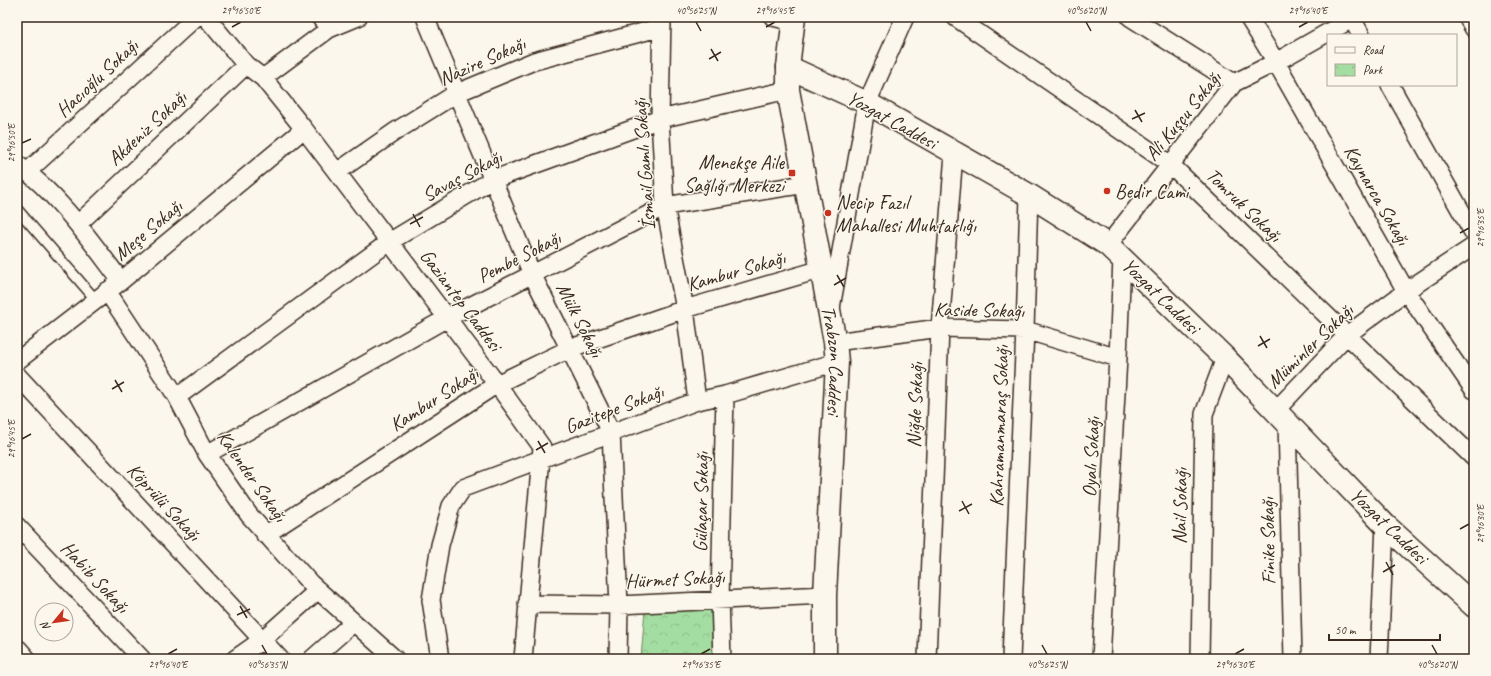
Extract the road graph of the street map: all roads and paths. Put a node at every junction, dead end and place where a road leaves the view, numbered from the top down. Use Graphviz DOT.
graph roads {
  1 [pos="196,17"];
  2 [pos="206,17"];
  3 [pos="358,17"];
  4 [pos="425,17"];
  5 [pos="905,17"];
  6 [pos="955,17"];
  7 [pos="1130,17"];
  8 [pos="1248,17"];
  9 [pos="1467,17"];
  10 [pos="1353,18"];
  11 [pos="787,19"];
  12 [pos="662,22"];
  13 [pos="324,23"];
  14 [pos="1474,29"];
  15 [pos="1361,34"];
  16 [pos="1276,62"];
  17 [pos="246,65"];
  18 [pos="788,67"];
  19 [pos="263,78"];
  20 [pos="1234,83"];
  21 [pos="1391,86"];
  22 [pos="788,90"];
  23 [pos="457,93"];
  24 [pos="867,104"];
  25 [pos="660,119"];
  26 [pos="304,129"];
  27 [pos="954,154"];
  28 [pos="1171,165"];
  29 [pos="22,168"];
  30 [pos="337,172"];
  31 [pos="492,180"];
  32 [pos="806,184"];
  33 [pos="1028,195"];
  34 [pos="665,206"];
  35 [pos="17,208"];
  36 [pos="78,224"];
  37 [pos="1474,234"];
  38 [pos="389,242"];
  39 [pos="1474,246"];
  40 [pos="1115,251"];
  41 [pos="822,269"];
  42 [pos="532,274"];
  43 [pos="121,281"];
  44 [pos="1406,291"];
  45 [pos="102,295"];
  46 [pos="684,309"];
  47 [pos="830,316"];
  48 [pos="447,318"];
  49 [pos="940,328"];
  50 [pos="1025,330"];
  51 [pos="1347,335"];
  52 [pos="571,348"];
  53 [pos="836,352"];
  54 [pos="1118,358"];
  55 [pos="1225,358"];
  56 [pos="17,361"];
  57 [pos="17,375"];
  58 [pos="497,384"];
  59 [pos="1474,390"];
  60 [pos="725,395"];
  61 [pos="177,397"];
  62 [pos="697,401"];
  63 [pos="1282,416"];
  64 [pos="611,432"];
  65 [pos="208,454"];
  66 [pos="1474,458"];
  67 [pos="542,460"];
  68 [pos="1385,525"];
  69 [pos="17,526"];
  70 [pos="265,535"];
  71 [pos="318,590"];
  72 [pos="825,595"];
  73 [pos="720,599"];
  74 [pos="527,604"];
  75 [pos="619,605"];
  76 [pos="1474,606"];
  77 [pos="354,622"];
  78 [pos="262,640"];
  79 [pos="17,651"];
  80 [pos="24,659"];
  81 [pos="142,659"];
  82 [pos="235,659"];
  83 [pos="280,659"];
  84 [pos="312,659"];
  85 [pos="395,659"];
  86 [pos="440,659"];
  87 [pos="523,659"];
  88 [pos="618,659"];
  89 [pos="722,659"];
  90 [pos="825,659"];
  91 [pos="927,659"];
  92 [pos="1011,659"];
  93 [pos="1101,659"];
  94 [pos="1200,659"];
  95 [pos="1293,659"];
  96 [pos="1379,659"];
  1 -- 29 [label="street, Hacıoğlu Sokağı"];
  2 -- 17 [label="street, Gaziantep Caddesi"];
  3 -- 13 [label="street"];
  4 -- 23 [label="street, Mülk Sokağı"];
  5 -- 24 [label="street"];
  6 -- 28 [label="street, Tomruk Sokağı"];
  7 -- 20 [label="street"];
  8 -- 16 [label="street, Kaynarca Sokağı"];
  9 -- 14 [label="street"];
  10 -- 15 [label="street"];
  10 -- 16 [label="street, Ali Kuşçu Sokağı"];
  11 -- 18 [label="street, Trabzon Caddesi"];
  12 -- 23 [label="street, Nazire Sokağı"];
  12 -- 25 [label="street, İsmail Gamlı Sokağı"];
  13 -- 19 [label="street"];
  16 -- 20 [label="street, Ali Kuşçu Sokağı"];
  16 -- 44 [label="street, Kaynarca Sokağı"];
  17 -- 19 [label="street, Gaziantep Caddesi"];
  17 -- 36 [label="street, Akdeniz Sokağı"];
  18 -- 22 [label="street, Trabzon Caddesi"];
  18 -- 24 [label="street, Yozgat Caddesi"];
  19 -- 26 [label="street, Gaziantep Caddesi"];
  20 -- 28 [label="street, Ali Kuşçu Sokağı"];
  21 -- 37 [label="street"];
  22 -- 25 [label="street, Savaş Sokağı"];
  22 -- 32 [label="street, Trabzon Caddesi"];
  23 -- 30 [label="street, Nazire Sokağı"];
  23 -- 31 [label="street, Mülk Sokağı"];
  24 -- 27 [label="street, Yozgat Caddesi"];
  24 -- 47 [label="street"];
  25 -- 31 [label="street, Savaş Sokağı"];
  25 -- 34 [label="street, İsmail Gamlı Sokağı"];
  26 -- 30 [label="street, Gaziantep Caddesi"];
  26 -- 43 [label="street, Meşe Sokağı"];
  27 -- 33 [label="street, Yozgat Caddesi"];
  27 -- 49 [label="street, Niğde Sokağı"];
  28 -- 40 [label="street, Ali Kuşçu Sokağı"];
  28 -- 51 [label="street, Tomruk Sokağı"];
  29 -- 36 [label="street"];
  30 -- 38 [label="street, Gaziantep Caddesi"];
  31 -- 38 [label="street, Savaş Sokağı"];
  31 -- 42 [label="street, Mülk Sokağı"];
  32 -- 34 [label="street, Pembe Sokağı"];
  32 -- 41 [label="street, Trabzon Caddesi"];
  33 -- 40 [label="street, Yozgat Caddesi"];
  33 -- 50 [label="street, Kahramanmaraş Sokağı"];
  34 -- 42 [label="street, Pembe Sokağı"];
  34 -- 46 [label="street, İsmail Gamlı Sokağı"];
  35 -- 45 [label="lane"];
  36 -- 43 [label="street"];
  38 -- 48 [label="street, Gaziantep Caddesi"];
  38 -- 61 [label="street, Savaş Sokağı"];
  39 -- 44 [label="street, Müminler Sokağı"];
  40 -- 54 [label="street, Oyalı Sokağı"];
  40 -- 55 [label="street, Yozgat Caddesi"];
  41 -- 46 [label="street, Kambur Sokağı"];
  41 -- 47 [label="street, Trabzon Caddesi"];
  42 -- 48 [label="street, Pembe Sokağı"];
  42 -- 52 [label="street, Mülk Sokağı"];
  43 -- 45 [label="street, Meşe Sokağı"];
  44 -- 51 [label="street, Müminler Sokağı"];
  44 -- 59 [label="street, Kaynarca Sokağı"];
  45 -- 56 [label="street, Meşe Sokağı"];
  45 -- 61 [label="street, Kalender Sokağı"];
  46 -- 52 [label="street, Kambur Sokağı"];
  46 -- 62 [label="street, İsmail Gamlı Sokağı"];
  47 -- 53 [label="street, Trabzon Caddesi"];
  48 -- 58 [label="street, Gaziantep Caddesi"];
  48 -- 65 [label="street, Pembe Sokağı"];
  49 -- 50 [label="street, Kaside Sokağı"];
  49 -- 53 [label="street, Kaside Sokağı"];
  49 -- 91 [label="street, Niğde Sokağı"];
  50 -- 54 [label="street, Kaside Sokağı"];
  50 -- 92 [label="street, Kahramanmaraş Sokağı"];
  51 -- 63 [label="street, Müminler Sokağı"];
  51 -- 66 [label="street, Tomruk Sokağı"];
  52 -- 58 [label="street, Kambur Sokağı"];
  52 -- 64 [label="street, Mülk Sokağı"];
  53 -- 60 [label="street, Gazitepe Sokağı"];
  53 -- 72 [label="street, Trabzon Caddesi"];
  54 -- 93 [label="street, Oyalı Sokağı"];
  55 -- 63 [label="street, Yozgat Caddesi"];
  55 -- 94 [label="street, Nail Sokağı"];
  57 -- 78 [label="street, Köprülü Sokağı"];
  58 -- 67 [label="street, Gaziantep Caddesi"];
  58 -- 70 [label="street, Kambur Sokağı"];
  60 -- 62 [label="street, Gazitepe Sokağı"];
  60 -- 73 [label="street, Gülaçar Sokağı"];
  61 -- 65 [label="street, Kalender Sokağı"];
  62 -- 64 [label="street, Gazitepe Sokağı"];
  63 -- 68 [label="street, Yozgat Caddesi"];
  63 -- 95 [label="street, Finike Sokağı"];
  64 -- 67 [label="street, Gazitepe Sokağı"];
  64 -- 75 [label="street, Mülk Sokağı"];
  65 -- 70 [label="street, Kalender Sokağı"];
  67 -- 74 [label="street, Gaziantep Caddesi"];
  67 -- 86 [label="street, Gazitepe Sokağı"];
  68 -- 76 [label="street, Yozgat Caddesi"];
  68 -- 96 [label="street"];
  69 -- 81 [label="street, Habib Sokağı"];
  70 -- 71 [label="street, Kalender Sokağı"];
  71 -- 77 [label="street, Kalender Sokağı"];
  71 -- 78 [label="street"];
  72 -- 73 [label="street, Hürmet Sokağı"];
  72 -- 90 [label="street, Trabzon Caddesi"];
  73 -- 75 [label="street, Hürmet Sokağı"];
  73 -- 89 [label="street, Gülaçar Sokağı"];
  74 -- 75 [label="street, Hürmet Sokağı"];
  74 -- 87 [label="street, Gaziantep Caddesi"];
  75 -- 88 [label="street, Mülk Sokağı"];
  77 -- 84 [label="street"];
  77 -- 85 [label="street, Kalender Sokağı"];
  78 -- 82 [label="street"];
  78 -- 83 [label="street, Köprülü Sokağı"];
  79 -- 80 [label="street"];
}
